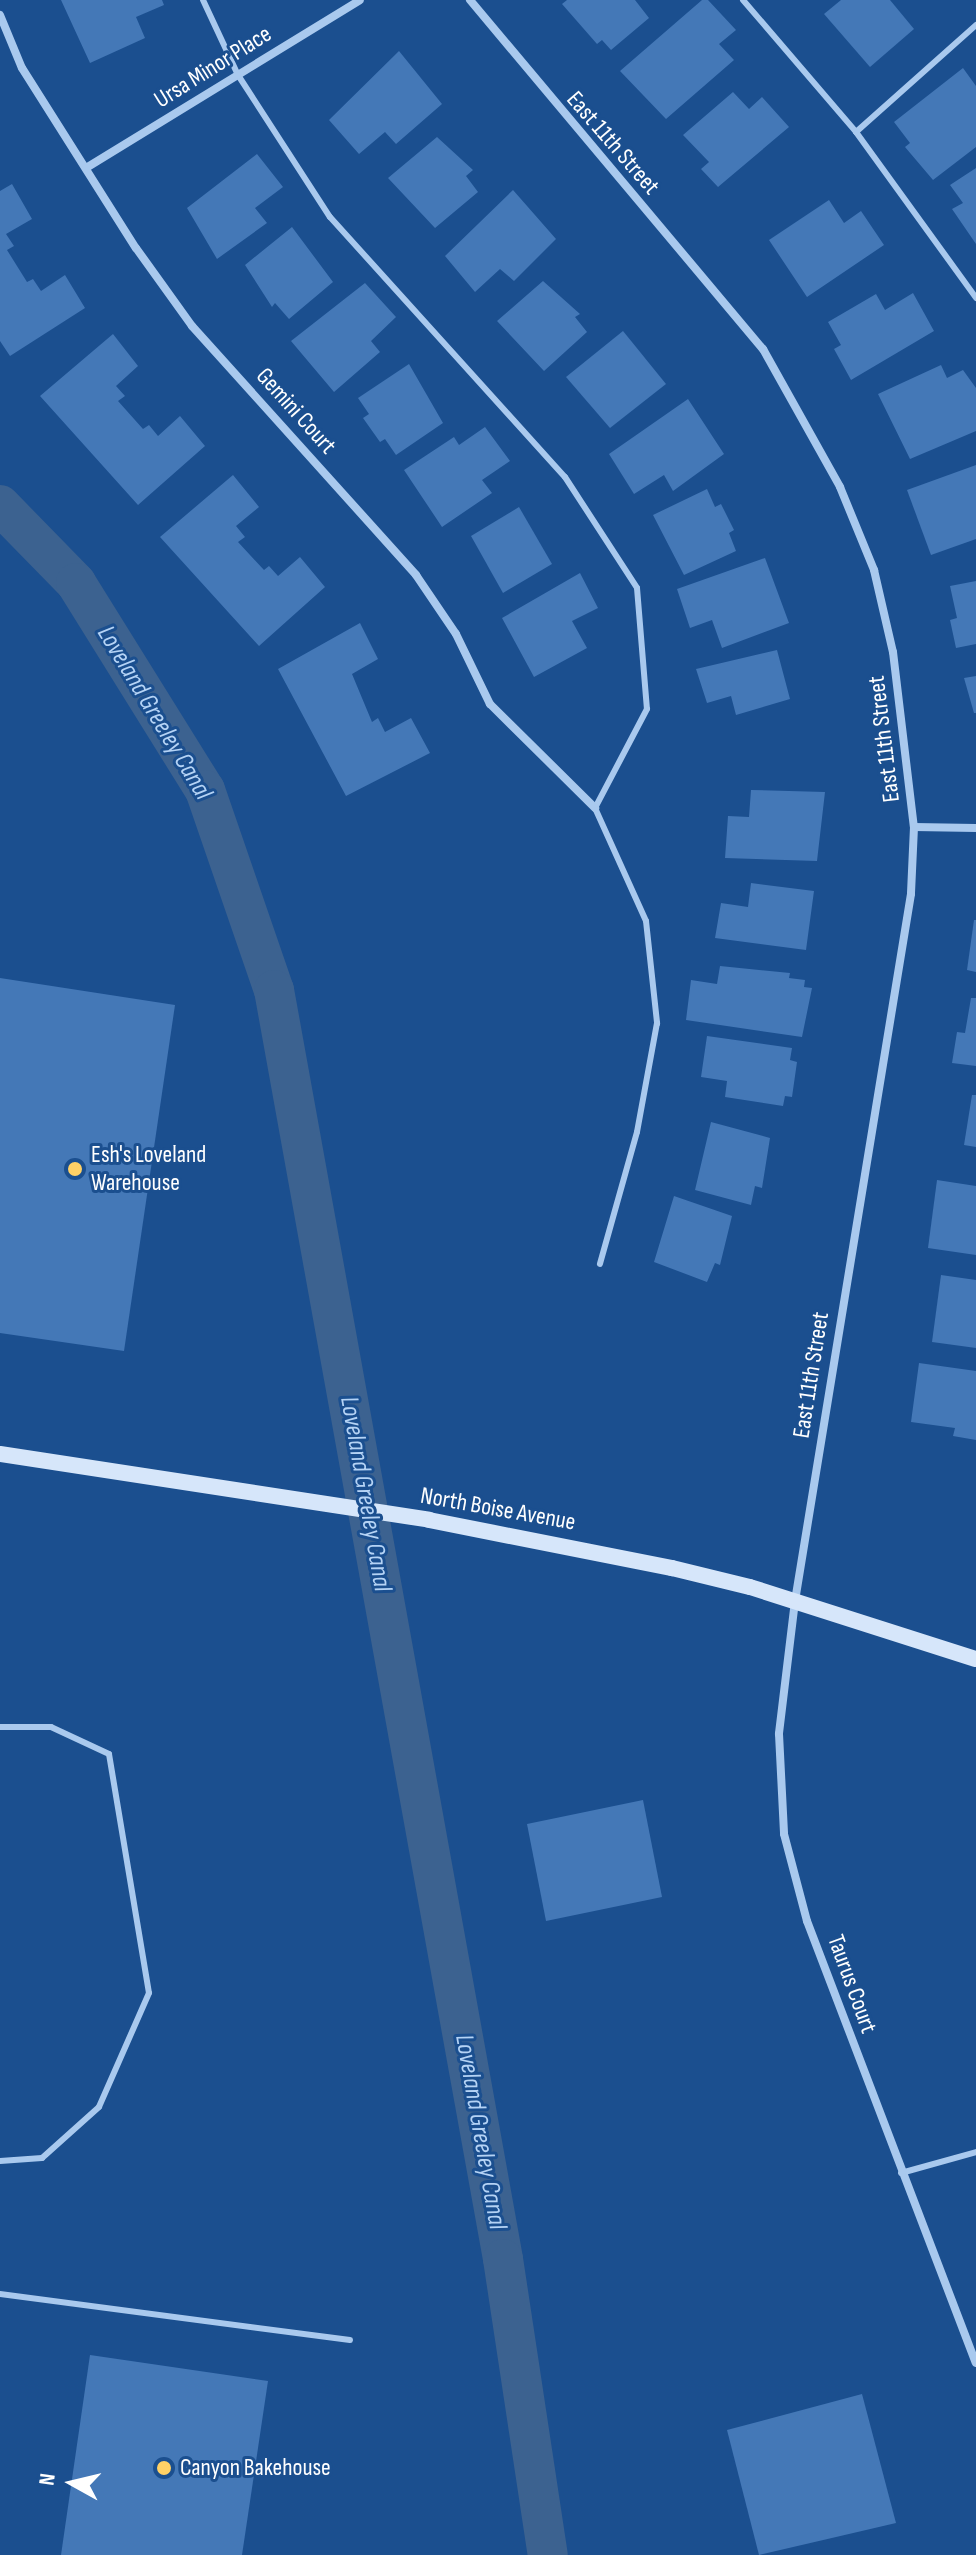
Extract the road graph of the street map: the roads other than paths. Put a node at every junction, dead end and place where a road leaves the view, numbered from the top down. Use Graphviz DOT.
graph roads {
  1 [pos="203,0"];
  2 [pos="360,0"];
  3 [pos="470,0"];
  4 [pos="743,0"];
  5 [pos="0,15"];
  6 [pos="976,25"];
  7 [pos="238,75"];
  8 [pos="856,132"];
  9 [pos="86,168"];
  10 [pos="976,298"];
  11 [pos="595,808"];
  12 [pos="914,827"];
  13 [pos="976,828"];
  14 [pos="600,1264"];
  15 [pos="0,1454"];
  16 [pos="795,1601"];
  17 [pos="976,1659"];
  18 [pos="0,1727"];
  19 [pos="976,2152"];
  20 [pos="0,2161"];
  21 [pos="901,2173"];
  22 [pos="0,2294"];
  23 [pos="350,2340"];
  24 [pos="976,2363"];
  1 -- 7 [label="lane"];
  2 -- 7 [label="street, Ursa Minor Place"];
  3 -- 12 [label="street, East 11th Street"];
  4 -- 8 [label="lane"];
  5 -- 9 [label="street, Gemini Court"];
  6 -- 8 [label="lane"];
  7 -- 9 [label="street, Ursa Minor Place"];
  7 -- 11 [label="lane"];
  8 -- 10 [label="lane"];
  9 -- 11 [label="street, Gemini Court"];
  11 -- 14 [label="lane"];
  12 -- 13 [label="street"];
  12 -- 16 [label="street, East 11th Street"];
  15 -- 16 [label="street, North Boise Avenue"];
  16 -- 17 [label="street, North Boise Avenue"];
  16 -- 21 [label="street, Taurus Court"];
  18 -- 20 [label="lane"];
  19 -- 21 [label="lane"];
  21 -- 24 [label="street, Taurus Court"];
  22 -- 23 [label="lane"];
}
